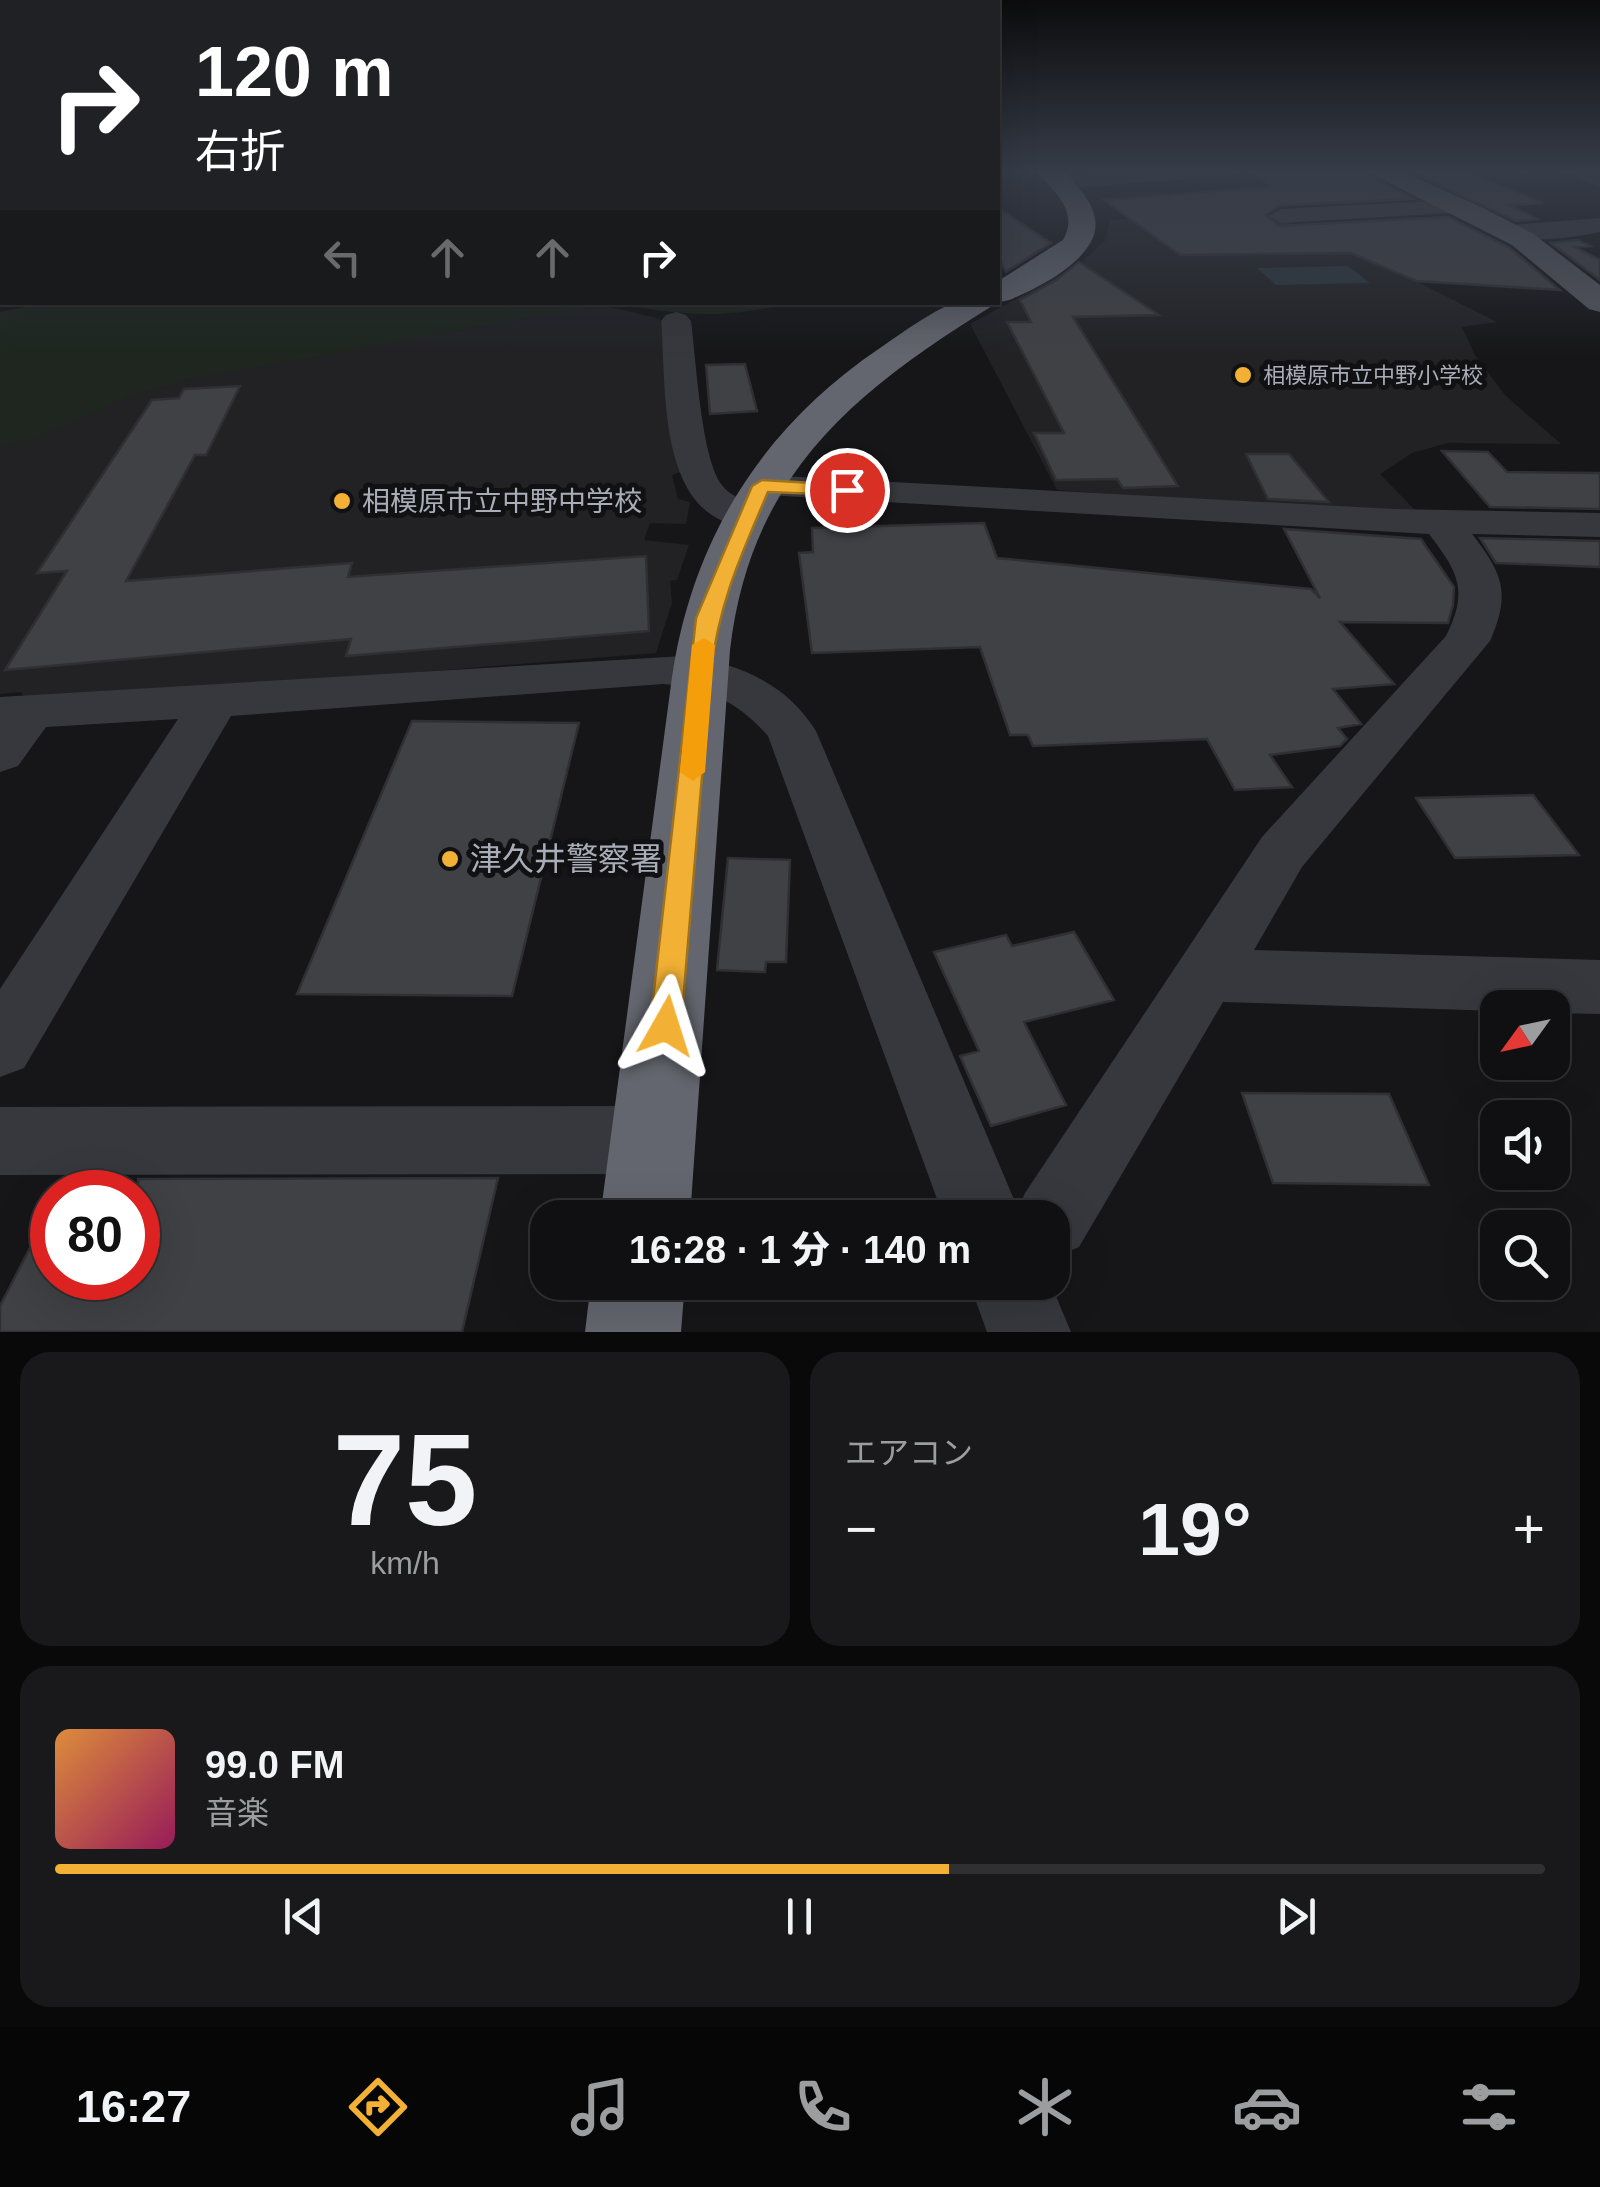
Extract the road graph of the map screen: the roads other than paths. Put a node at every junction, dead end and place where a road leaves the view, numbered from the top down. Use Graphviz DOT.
graph roads {
  1 [pos="1082,232"];
  2 [pos="1512,232"];
  3 [pos="1000,293"];
  4 [pos="1598,298"];
  5 [pos="977,305"];
  6 [pos="676,320"];
  7 [pos="753,501"];
  8 [pos="1441,522"];
  9 [pos="1600,525"];
  10 [pos="700,670"];
  11 [pos="215,701"];
  12 [pos="15,712"];
  13 [pos="0,754"];
  14 [pos="1203,975"];
  15 [pos="1600,987"];
  16 [pos="1570,991"];
  17 [pos="1480,993"];
  18 [pos="0,1047"];
  19 [pos="653,1140"];
  20 [pos="0,1141"];
  21 [pos="647,1200"];
  22 [pos="976,1200"];
  23 [pos="1064,1200"];
  24 [pos="636,1300"];
  25 [pos="1016,1300"];
  26 [pos="633,1332"];
  27 [pos="1029,1332"];
  1 -- 3 [label="highway"];
  2 -- 4 [label="main road"];
  5 -- 7 [label="highway"];
  6 -- 7 [label="street"];
  7 -- 8 [label="street"];
  7 -- 10 [label="highway"];
  8 -- 9 [label="street"];
  8 -- 14 [label="street"];
  10 -- 11 [label="street"];
  10 -- 19 [label="highway"];
  10 -- 22 [label="street"];
  11 -- 12 [label="street"];
  11 -- 18 [label="street"];
  12 -- 13 [label="street"];
  14 -- 17 [label="street"];
  14 -- 23 [label="street"];
  15 -- 16 [label="street"];
  19 -- 20 [label="street"];
  19 -- 21 [label="highway"];
  24 -- 26 [label="highway"];
  25 -- 27 [label="street"];
}
